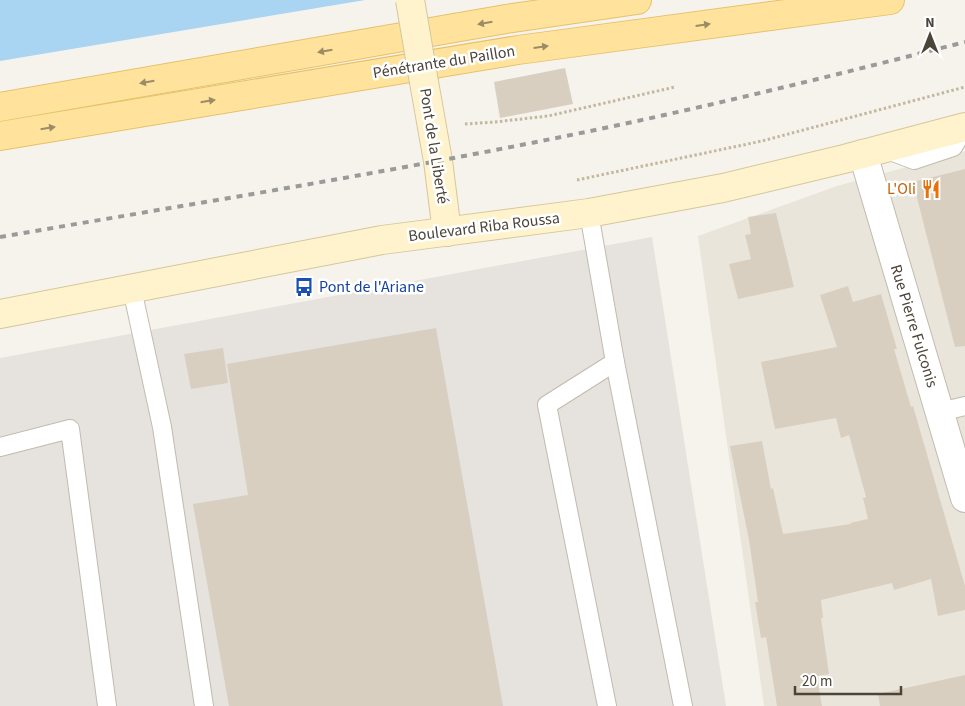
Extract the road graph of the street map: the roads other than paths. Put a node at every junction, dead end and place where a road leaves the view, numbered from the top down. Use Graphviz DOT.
graph roads {
  1 [pos="410,0"];
  2 [pos="637,0"];
  3 [pos="890,0"];
  4 [pos="0,107"];
  5 [pos="965,127"];
  6 [pos="0,136"];
  7 [pos="874,151"];
  8 [pos="589,213"];
  9 [pos="447,232"];
  10 [pos="132,289"];
  11 [pos="0,314"];
  12 [pos="614,362"];
  13 [pos="952,409"];
  14 [pos="0,447"];
  15 [pos="965,498"];
  16 [pos="107,706"];
  17 [pos="204,706"];
  18 [pos="607,706"];
  19 [pos="683,706"];
  1 -- 9 [label="street, Pont de la Liberté, bridge"];
  2 -- 4 [label="main road, Pénétrante du Paillon, one-way"];
  6 -- 3 [label="main road, Pénétrante du Paillon, one-way"];
  5 -- 7 [label="street, Boulevard Riba Roussa"];
  7 -- 8 [label="street, Boulevard Riba Roussa"];
  7 -- 13 [label="street, Rue Pierre Fulconis"];
  8 -- 9 [label="street, Boulevard Riba Roussa"];
  8 -- 12 [label="lane"];
  9 -- 10 [label="street, Boulevard Riba Roussa"];
  10 -- 11 [label="street, Boulevard Riba Roussa"];
  10 -- 17 [label="lane"];
  12 -- 18 [label="lane"];
  12 -- 19 [label="lane"];
  13 -- 15 [label="street, Rue Pierre Fulconis"];
  14 -- 16 [label="lane"];
}
